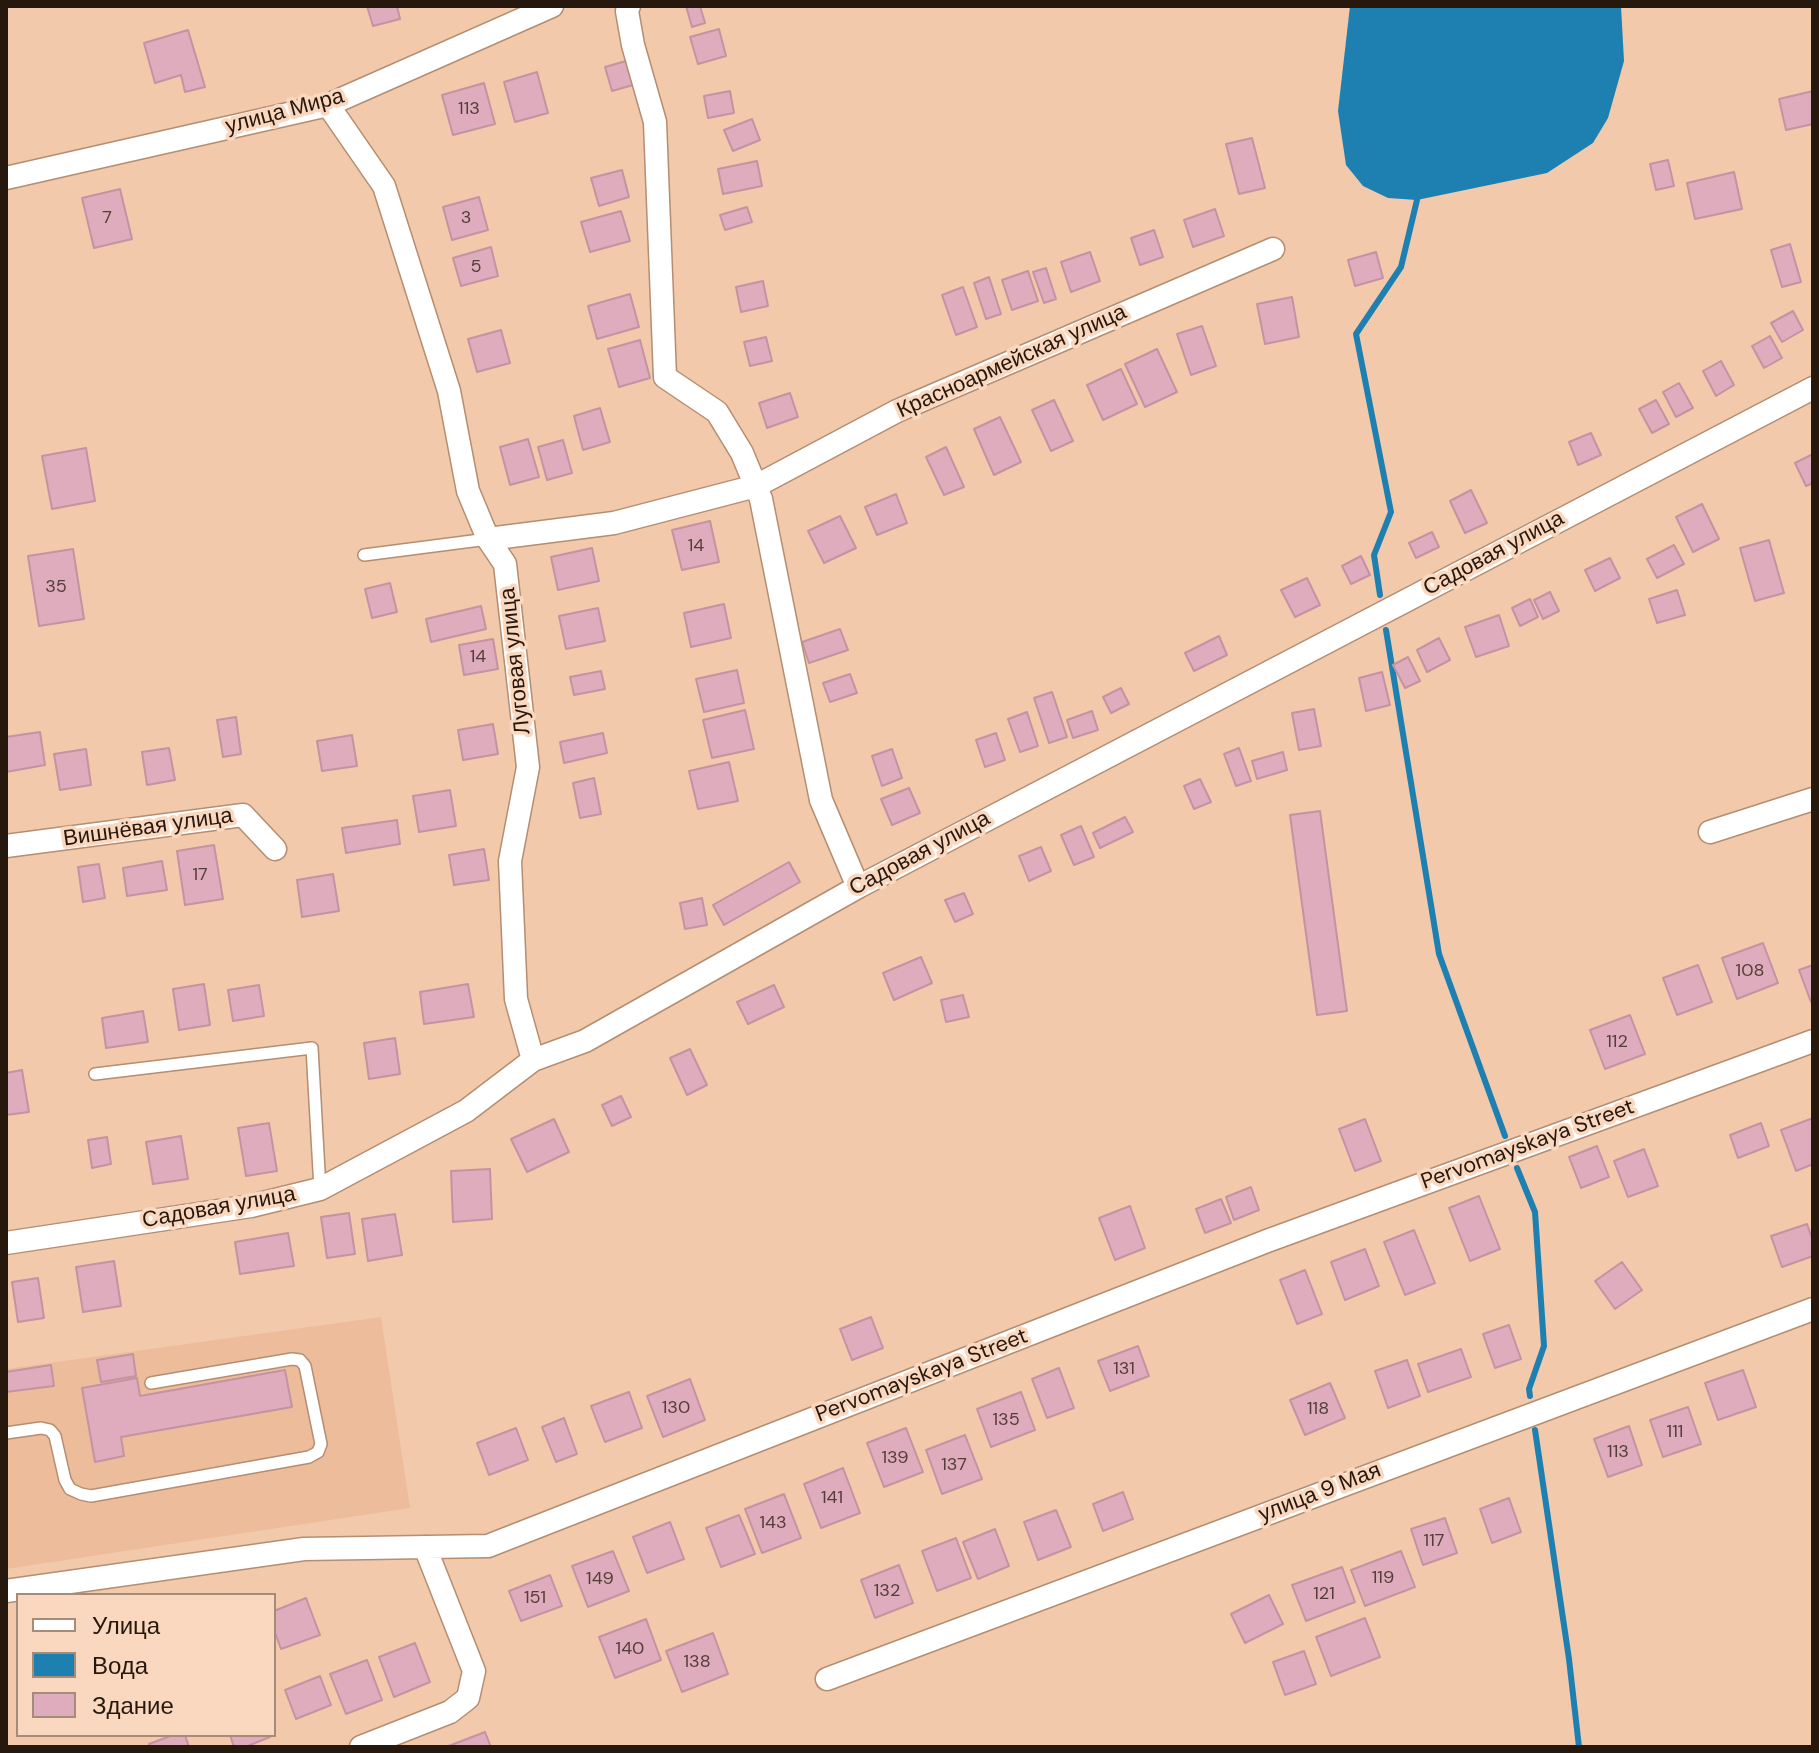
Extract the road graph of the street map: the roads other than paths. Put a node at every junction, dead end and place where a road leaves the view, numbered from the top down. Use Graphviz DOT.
graph roads {
  1 [pos="552,6"];
  2 [pos="629,6"];
  3 [pos="328,105"];
  4 [pos="6,178"];
  5 [pos="1273,249"];
  6 [pos="1813,388"];
  7 [pos="756,486"];
  8 [pos="488,539"];
  9 [pos="364,555"];
  10 [pos="1813,799"];
  11 [pos="1710,832"];
  12 [pos="6,846"];
  13 [pos="275,849"];
  14 [pos="858,887"];
  15 [pos="1813,1041"];
  16 [pos="533,1060"];
  17 [pos="95,1074"];
  18 [pos="320,1189"];
  19 [pos="6,1243"];
  20 [pos="1813,1309"];
  21 [pos="151,1383"];
  22 [pos="6,1433"];
  23 [pos="425,1547"];
  24 [pos="6,1591"];
  25 [pos="827,1679"];
  26 [pos="361,1747"];
  1 -- 3 [label="street, улица Мира"];
  2 -- 7 [label="street"];
  3 -- 4 [label="street, улица Мира"];
  3 -- 8 [label="street, Луговая улица"];
  5 -- 7 [label="street, Красноармейская улица"];
  6 -- 14 [label="street, Садовая улица"];
  7 -- 8 [label="street, Красноармейская улица"];
  7 -- 14 [label="street"];
  8 -- 9 [label="lane"];
  8 -- 16 [label="street, Луговая улица"];
  10 -- 11 [label="street"];
  12 -- 13 [label="street, Вишнёвая улица"];
  14 -- 16 [label="street, Садовая улица"];
  15 -- 23 [label="street, Pervomayskaya Street"];
  16 -- 18 [label="street, Садовая улица"];
  17 -- 18 [label="lane"];
  18 -- 19 [label="street, Садовая улица"];
  20 -- 25 [label="street, улица 9 Мая"];
  21 -- 22 [label="lane"];
  23 -- 24 [label="street, Pervomayskaya Street"];
  23 -- 26 [label="street"];
}
